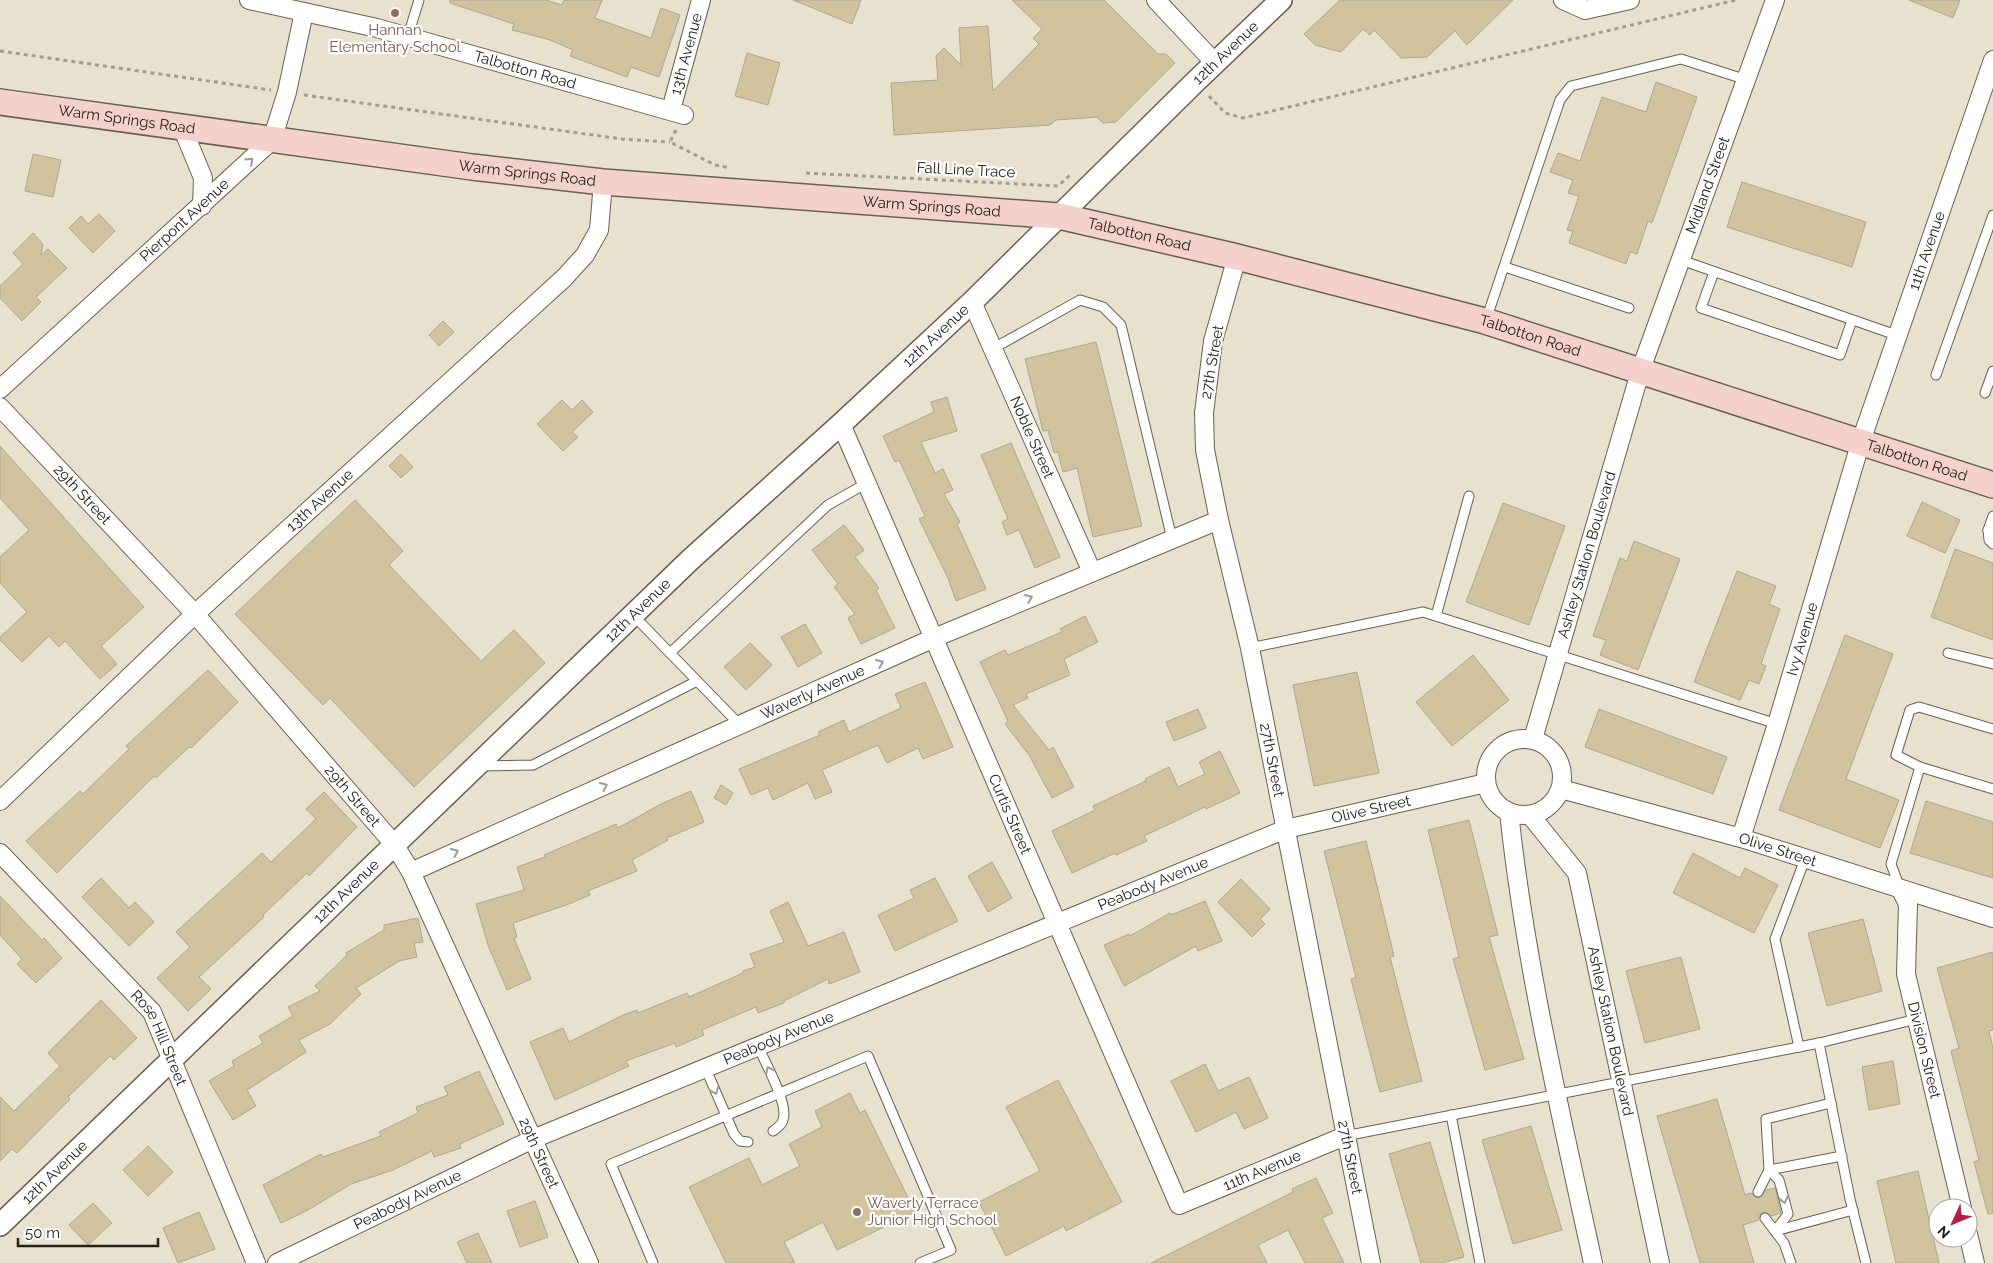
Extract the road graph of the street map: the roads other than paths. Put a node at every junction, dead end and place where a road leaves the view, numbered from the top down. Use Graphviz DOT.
graph roads {
  1 [pos="249,0"];
  2 [pos="419,0"];
  3 [pos="701,0"];
  4 [pos="1156,0"];
  5 [pos="1281,0"];
  6 [pos="1563,0"];
  7 [pos="1630,0"];
  8 [pos="1775,0"];
  9 [pos="304,12"];
  10 [pos="408,36"];
  11 [pos="1993,60"];
  12 [pos="1215,63"];
  13 [pos="1747,80"];
  14 [pos="1989,82"];
  15 [pos="0,102"];
  16 [pos="678,113"];
  17 [pos="182,128"];
  18 [pos="272,140"];
  19 [pos="603,182"];
  20 [pos="202,206"];
  21 [pos="1993,214"];
  22 [pos="1059,216"];
  23 [pos="1238,257"];
  24 [pos="1681,260"];
  25 [pos="1505,267"];
  26 [pos="1714,272"];
  27 [pos="972,302"];
  28 [pos="1629,308"];
  29 [pos="1852,320"];
  30 [pos="1485,321"];
  31 [pos="1896,335"];
  32 [pos="994,348"];
  33 [pos="1641,369"];
  34 [pos="1993,371"];
  35 [pos="1936,375"];
  36 [pos="0,389"];
  37 [pos="1985,393"];
  38 [pos="0,407"];
  39 [pos="841,424"];
  40 [pos="1861,441"];
  41 [pos="867,483"];
  42 [pos="1993,485"];
  43 [pos="1469,496"];
  44 [pos="1993,516"];
  45 [pos="1219,520"];
  46 [pos="1990,531"];
  47 [pos="1172,539"];
  48 [pos="1993,544"];
  49 [pos="1092,572"];
  50 [pos="195,614"];
  51 [pos="634,615"];
  52 [pos="1436,616"];
  53 [pos="934,638"];
  54 [pos="1250,648"];
  55 [pos="670,653"];
  56 [pos="1948,653"];
  57 [pos="1558,655"];
  58 [pos="1993,664"];
  59 [pos="697,681"];
  60 [pos="1778,724"];
  61 [pos="740,725"];
  62 [pos="1993,729"];
  63 [pos="1533,739"];
  64 [pos="476,766"];
  65 [pos="1920,767"];
  66 [pos="1486,783"];
  67 [pos="1561,789"];
  68 [pos="1993,789"];
  69 [pos="0,801"];
  70 [pos="1509,812"];
  71 [pos="1530,815"];
  72 [pos="1286,829"];
  73 [pos="1741,838"];
  74 [pos="394,844"];
  75 [pos="0,853"];
  76 [pos="1804,859"];
  77 [pos="411,872"];
  78 [pos="1901,890"];
  79 [pos="1993,918"];
  80 [pos="1058,922"];
  81 [pos="1917,1018"];
  82 [pos="1819,1043"];
  83 [pos="758,1046"];
  84 [pos="1800,1047"];
  85 [pos="171,1060"];
  86 [pos="705,1067"];
  87 [pos="1620,1082"];
  88 [pos="780,1094"];
  89 [pos="1557,1094"];
  90 [pos="1831,1102"];
  91 [pos="724,1115"];
  92 [pos="1451,1115"];
  93 [pos="773,1131"];
  94 [pos="1345,1136"];
  95 [pos="533,1139"];
  96 [pos="748,1142"];
  97 [pos="1842,1156"];
  98 [pos="1769,1170"];
  99 [pos="1758,1192"];
  100 [pos="1960,1198"];
  101 [pos="1179,1205"];
  102 [pos="1853,1210"];
  103 [pos="1765,1218"];
  104 [pos="0,1225"];
  105 [pos="1775,1231"];
  106 [pos="1971,1248"];
  107 [pos="1863,1262"];
  108 [pos="256,1263"];
  109 [pos="277,1263"];
  110 [pos="589,1263"];
  111 [pos="653,1263"];
  112 [pos="920,1263"];
  113 [pos="1371,1263"];
  114 [pos="1480,1263"];
  115 [pos="1593,1263"];
  116 [pos="1660,1263"];
  117 [pos="1791,1263"];
  118 [pos="1975,1263"];
  1 -- 9 [label="street, Talbotton Road"];
  2 -- 10 [label="lane"];
  3 -- 16 [label="street, 13th Avenue"];
  4 -- 12 [label="street"];
  5 -- 12 [label="street, 12th Avenue"];
  6 -- 7 [label="street"];
  8 -- 13 [label="street, Midland Street"];
  9 -- 10 [label="street, Talbotton Road"];
  9 -- 18 [label="street, Pierpont Avenue"];
  10 -- 16 [label="street, Talbotton Road"];
  11 -- 14 [label="street, 11th Avenue"];
  12 -- 22 [label="street, 12th Avenue"];
  13 -- 24 [label="street, Midland Street"];
  13 -- 25 [label="lane"];
  14 -- 31 [label="street, 11th Avenue"];
  15 -- 17 [label="main road, Warm Springs Road"];
  17 -- 18 [label="main road, Warm Springs Road"];
  17 -- 20 [label="street"];
  18 -- 19 [label="main road, Warm Springs Road"];
  20 -- 18 [label="street, Pierpont Avenue, one-way"];
  19 -- 22 [label="main road, Warm Springs Road"];
  19 -- 50 [label="street, 13th Avenue"];
  20 -- 36 [label="street, Pierpont Avenue"];
  21 -- 35 [label="lane"];
  22 -- 23 [label="main road, Talbotton Road"];
  22 -- 27 [label="street, 12th Avenue"];
  23 -- 30 [label="main road, Talbotton Road"];
  23 -- 45 [label="street, 27th Street"];
  24 -- 26 [label="lane"];
  24 -- 33 [label="street, Midland Street"];
  25 -- 28 [label="lane"];
  25 -- 30 [label="lane"];
  26 -- 29 [label="lane"];
  26 -- 29 [label="lane"];
  27 -- 32 [label="street, Noble Street"];
  27 -- 39 [label="street, 12th Avenue"];
  29 -- 31 [label="lane"];
  30 -- 33 [label="main road, Talbotton Road"];
  31 -- 40 [label="street, 11th Avenue"];
  32 -- 47 [label="lane"];
  32 -- 49 [label="street, Noble Street"];
  33 -- 40 [label="main road, Talbotton Road"];
  33 -- 57 [label="street, Ashley Station Boulevard"];
  34 -- 37 [label="lane"];
  38 -- 50 [label="street, 29th Street"];
  39 -- 41 [label="street, Curtis Street"];
  39 -- 51 [label="street, 12th Avenue"];
  40 -- 42 [label="main road, Talbotton Road"];
  40 -- 60 [label="street, Ivy Avenue"];
  41 -- 53 [label="street, Curtis Street"];
  41 -- 55 [label="lane"];
  43 -- 52 [label="lane"];
  44 -- 46 [label="lane"];
  45 -- 47 [label="street, Waverly Avenue"];
  45 -- 54 [label="street, 27th Street"];
  46 -- 48 [label="lane"];
  47 -- 49 [label="street, Waverly Avenue"];
  53 -- 49 [label="street, Waverly Avenue, one-way"];
  50 -- 69 [label="street, 13th Avenue"];
  50 -- 74 [label="street, 29th Street"];
  51 -- 55 [label="lane"];
  51 -- 64 [label="street, 12th Avenue"];
  52 -- 54 [label="lane"];
  52 -- 57 [label="lane"];
  61 -- 53 [label="street, Waverly Avenue, one-way"];
  53 -- 80 [label="street, Curtis Street"];
  54 -- 72 [label="street, 27th Street"];
  55 -- 59 [label="lane"];
  56 -- 58 [label="lane"];
  57 -- 60 [label="lane"];
  57 -- 63 [label="street, Ashley Station Boulevard"];
  59 -- 61 [label="lane"];
  59 -- 64 [label="lane"];
  60 -- 73 [label="street, Ivy Avenue"];
  77 -- 61 [label="street, Waverly Avenue, one-way"];
  62 -- 65 [label="lane"];
  63 -- 66 [label="street"];
  63 -- 67 [label="street"];
  64 -- 74 [label="street, 12th Avenue"];
  65 -- 68 [label="lane"];
  65 -- 78 [label="lane"];
  66 -- 70 [label="street"];
  66 -- 72 [label="street, Olive Street"];
  67 -- 71 [label="street"];
  67 -- 73 [label="street, Olive Street"];
  70 -- 71 [label="street"];
  70 -- 89 [label="street"];
  71 -- 87 [label="street, Ashley Station Boulevard"];
  72 -- 80 [label="street, Peabody Avenue"];
  72 -- 94 [label="street, 27th Street"];
  73 -- 76 [label="street, Olive Street"];
  74 -- 77 [label="street, 29th Street"];
  74 -- 85 [label="street, 12th Avenue"];
  75 -- 85 [label="street, Rose Hill Street"];
  76 -- 78 [label="street, Olive Street"];
  76 -- 84 [label="lane"];
  77 -- 95 [label="street, 29th Street"];
  78 -- 79 [label="street, Olive Street"];
  78 -- 81 [label="street, Division Street"];
  80 -- 83 [label="street, Peabody Avenue"];
  80 -- 101 [label="street, Curtis Street"];
  81 -- 82 [label="lane"];
  81 -- 100 [label="street, Division Street"];
  82 -- 84 [label="lane"];
  82 -- 90 [label="lane"];
  83 -- 86 [label="street, Peabody Avenue"];
  88 -- 83 [label="lane, one-way"];
  84 -- 87 [label="lane"];
  85 -- 104 [label="street, 12th Avenue"];
  85 -- 108 [label="street, Rose Hill Street"];
  86 -- 91 [label="lane, one-way"];
  86 -- 95 [label="street, Peabody Avenue"];
  87 -- 89 [label="lane"];
  87 -- 116 [label="street, Ashley Station Boulevard"];
  88 -- 91 [label="lane"];
  88 -- 93 [label="lane"];
  88 -- 112 [label="lane"];
  89 -- 92 [label="lane"];
  89 -- 115 [label="street"];
  90 -- 97 [label="lane"];
  90 -- 98 [label="lane"];
  91 -- 96 [label="lane"];
  91 -- 111 [label="lane"];
  92 -- 94 [label="lane"];
  92 -- 114 [label="lane"];
  94 -- 101 [label="street, 11th Avenue"];
  94 -- 113 [label="street, 27th Street"];
  95 -- 109 [label="street, Peabody Avenue"];
  95 -- 110 [label="street, 29th Street"];
  97 -- 98 [label="lane"];
  97 -- 102 [label="lane"];
  98 -- 99 [label="lane"];
  98 -- 105 [label="lane, one-way"];
  102 -- 105 [label="lane"];
  102 -- 107 [label="lane"];
  103 -- 105 [label="lane"];
  105 -- 117 [label="lane"];
  106 -- 118 [label="street"];
}
